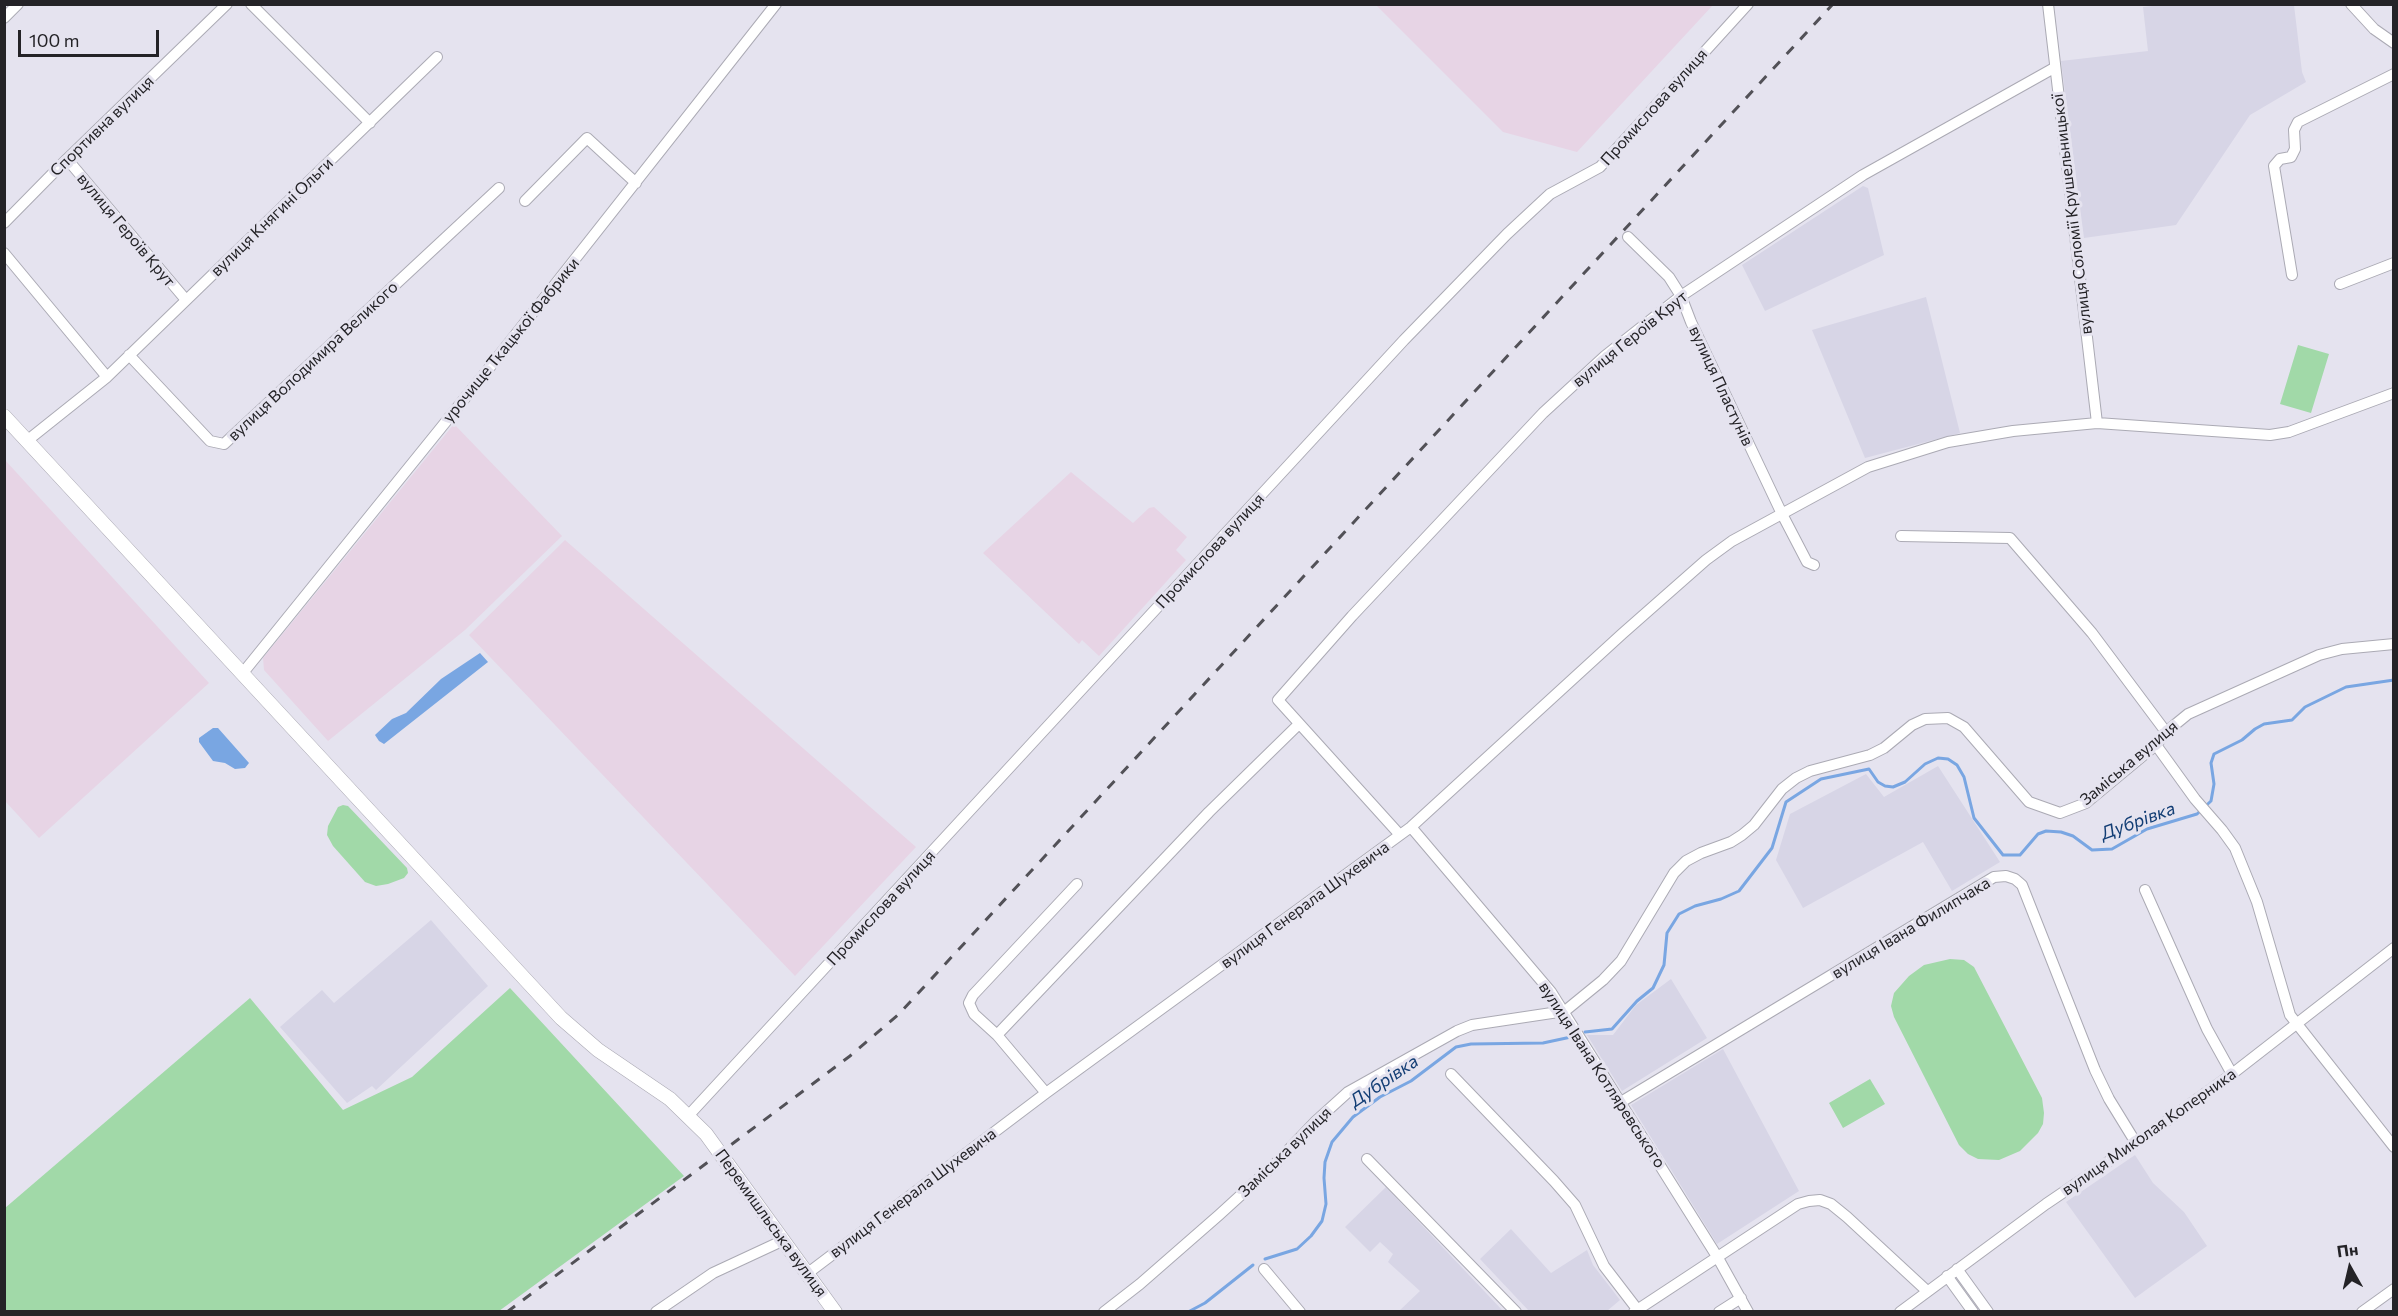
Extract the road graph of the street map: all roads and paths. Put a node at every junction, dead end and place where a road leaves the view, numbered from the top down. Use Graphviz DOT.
graph roads {
  1 [pos="18,4"];
  2 [pos="227,4"];
  3 [pos="252,4"];
  4 [pos="776,4"];
  5 [pos="1748,4"];
  6 [pos="2048,4"];
  7 [pos="2351,4"];
  8 [pos="4,18"];
  9 [pos="2394,43"];
  10 [pos="437,57"];
  11 [pos="2054,68"];
  12 [pos="2394,74"];
  13 [pos="370,123"];
  14 [pos="67,159"];
  15 [pos="636,183"];
  16 [pos="499,189"];
  17 [pos="525,201"];
  18 [pos="4,223"];
  19 [pos="1628,237"];
  20 [pos="4,253"];
  21 [pos="2394,263"];
  22 [pos="2292,276"];
  23 [pos="2340,284"];
  24 [pos="1682,296"];
  25 [pos="186,300"];
  26 [pos="129,355"];
  27 [pos="107,377"];
  28 [pos="2394,393"];
  29 [pos="4,416"];
  30 [pos="2097,423"];
  31 [pos="28,440"];
  32 [pos="1782,514"];
  33 [pos="1901,536"];
  34 [pos="1814,565"];
  35 [pos="2394,644"];
  36 [pos="242,674"];
  37 [pos="1299,724"];
  38 [pos="2166,732"];
  39 [pos="2156,745"];
  40 [pos="1411,827"];
  41 [pos="1400,836"];
  42 [pos="1077,884"];
  43 [pos="2145,890"];
  44 [pos="2394,948"];
  45 [pos="1565,1011"];
  46 [pos="2297,1024"];
  47 [pos="997,1035"];
  48 [pos="1451,1074"];
  49 [pos="2232,1074"];
  50 [pos="1046,1093"];
  51 [pos="1620,1102"];
  52 [pos="688,1116"];
  53 [pos="2136,1143"];
  54 [pos="2394,1147"];
  55 [pos="1367,1159"];
  56 [pos="784,1240"];
  57 [pos="1719,1258"];
  58 [pos="1264,1269"];
  59 [pos="1957,1269"];
  60 [pos="808,1273"];
  61 [pos="1947,1276"];
  62 [pos="2394,1288"];
  63 [pos="1927,1291"];
  64 [pos="1741,1298"];
  65 [pos="1635,1310"];
  66 [pos="656,1311"];
  67 [pos="835,1311"];
  68 [pos="1104,1311"];
  69 [pos="1300,1311"];
  70 [pos="1516,1311"];
  71 [pos="1719,1311"];
  72 [pos="1748,1311"];
  73 [pos="1900,1311"];
  74 [pos="1973,1311"];
  75 [pos="1988,1311"];
  76 [pos="2362,1311"];
  1 -- 8 [label="street"];
  2 -- 14 [label="street, Спортивна вулиця"];
  3 -- 13 [label="street"];
  4 -- 15 [label="street, урочище Ткацької Фабрики"];
  5 -- 52 [label="street, Промислова вулиця"];
  6 -- 11 [label="street, вулиця Соломії Крушельницької"];
  7 -- 9 [label="street"];
  10 -- 13 [label="street, вулиця Княгині Ольги"];
  11 -- 24 [label="street, вулиця Героїв Крут"];
  11 -- 30 [label="street, вулиця Соломії Крушельницької"];
  12 -- 22 [label="street"];
  13 -- 25 [label="street, вулиця Княгині Ольги"];
  14 -- 18 [label="street, Спортивна вулиця"];
  14 -- 25 [label="street, вулиця Героїв Крут"];
  15 -- 17 [label="street"];
  15 -- 36 [label="street, урочище Ткацької Фабрики"];
  16 -- 26 [label="street, вулиця Володимира Великого"];
  19 -- 24 [label="street, вулиця Пластунів"];
  20 -- 27 [label="street"];
  21 -- 23 [label="street"];
  24 -- 32 [label="street, вулиця Пластунів"];
  24 -- 37 [label="street, вулиця Героїв Крут"];
  25 -- 26 [label="street, вулиця Княгині Ольги"];
  26 -- 27 [label="street, вулиця Княгині Ольги"];
  27 -- 31 [label="street, вулиця Княгині Ольги"];
  28 -- 30 [label="street, вулиця Генерала Шухевича"];
  29 -- 31 [label="main road, Перемишльська вулиця"];
  30 -- 32 [label="street, вулиця Генерала Шухевича"];
  31 -- 36 [label="main road, Перемишльська вулиця"];
  32 -- 34 [label="street"];
  32 -- 40 [label="street, вулиця Генерала Шухевича"];
  33 -- 38 [label="street"];
  35 -- 38 [label="street, Заміська вулиця"];
  36 -- 52 [label="main road, Перемишльська вулиця"];
  37 -- 41 [label="street"];
  37 -- 47 [label="street"];
  38 -- 39 [label="street, Заміська вулиця"];
  39 -- 45 [label="street, Заміська вулиця"];
  39 -- 46 [label="street"];
  40 -- 41 [label="street, вулиця Генерала Шухевича"];
  40 -- 45 [label="street, вулиця Івана Котляревського"];
  41 -- 50 [label="street, вулиця Генерала Шухевича"];
  42 -- 47 [label="street"];
  43 -- 49 [label="street"];
  44 -- 46 [label="street, вулиця Миколая Коперника"];
  45 -- 51 [label="street, вулиця Івана Котляревського"];
  45 -- 68 [label="street, Заміська вулиця"];
  46 -- 49 [label="street, вулиця Миколая Коперника"];
  46 -- 54 [label="street"];
  47 -- 50 [label="street"];
  48 -- 65 [label="street"];
  49 -- 53 [label="street, вулиця Миколая Коперника"];
  50 -- 60 [label="street, вулиця Генерала Шухевича"];
  51 -- 53 [label="street, вулиця Івана Филипчака"];
  51 -- 57 [label="street, вулиця Івана Котляревського"];
  52 -- 56 [label="main road, Перемишльська вулиця"];
  53 -- 59 [label="street, вулиця Миколая Коперника"];
  55 -- 70 [label="street"];
  56 -- 60 [label="main road, Перемишльська вулиця"];
  56 -- 66 [label="street"];
  57 -- 63 [label="street"];
  57 -- 64 [label="street, вулиця Івана Котляревського"];
  57 -- 65 [label="street"];
  58 -- 69 [label="street"];
  59 -- 61 [label="street, вулиця Миколая Коперника"];
  59 -- 75 [label="street"];
  60 -- 67 [label="main road, Перемишльська вулиця"];
  61 -- 63 [label="street, вулиця Миколая Коперника"];
  61 -- 74 [label="street"];
  62 -- 76 [label="street"];
  63 -- 73 [label="street, вулиця Миколая Коперника"];
  64 -- 71 [label="street"];
  64 -- 72 [label="street, вулиця Івана Котляревського"];
}
